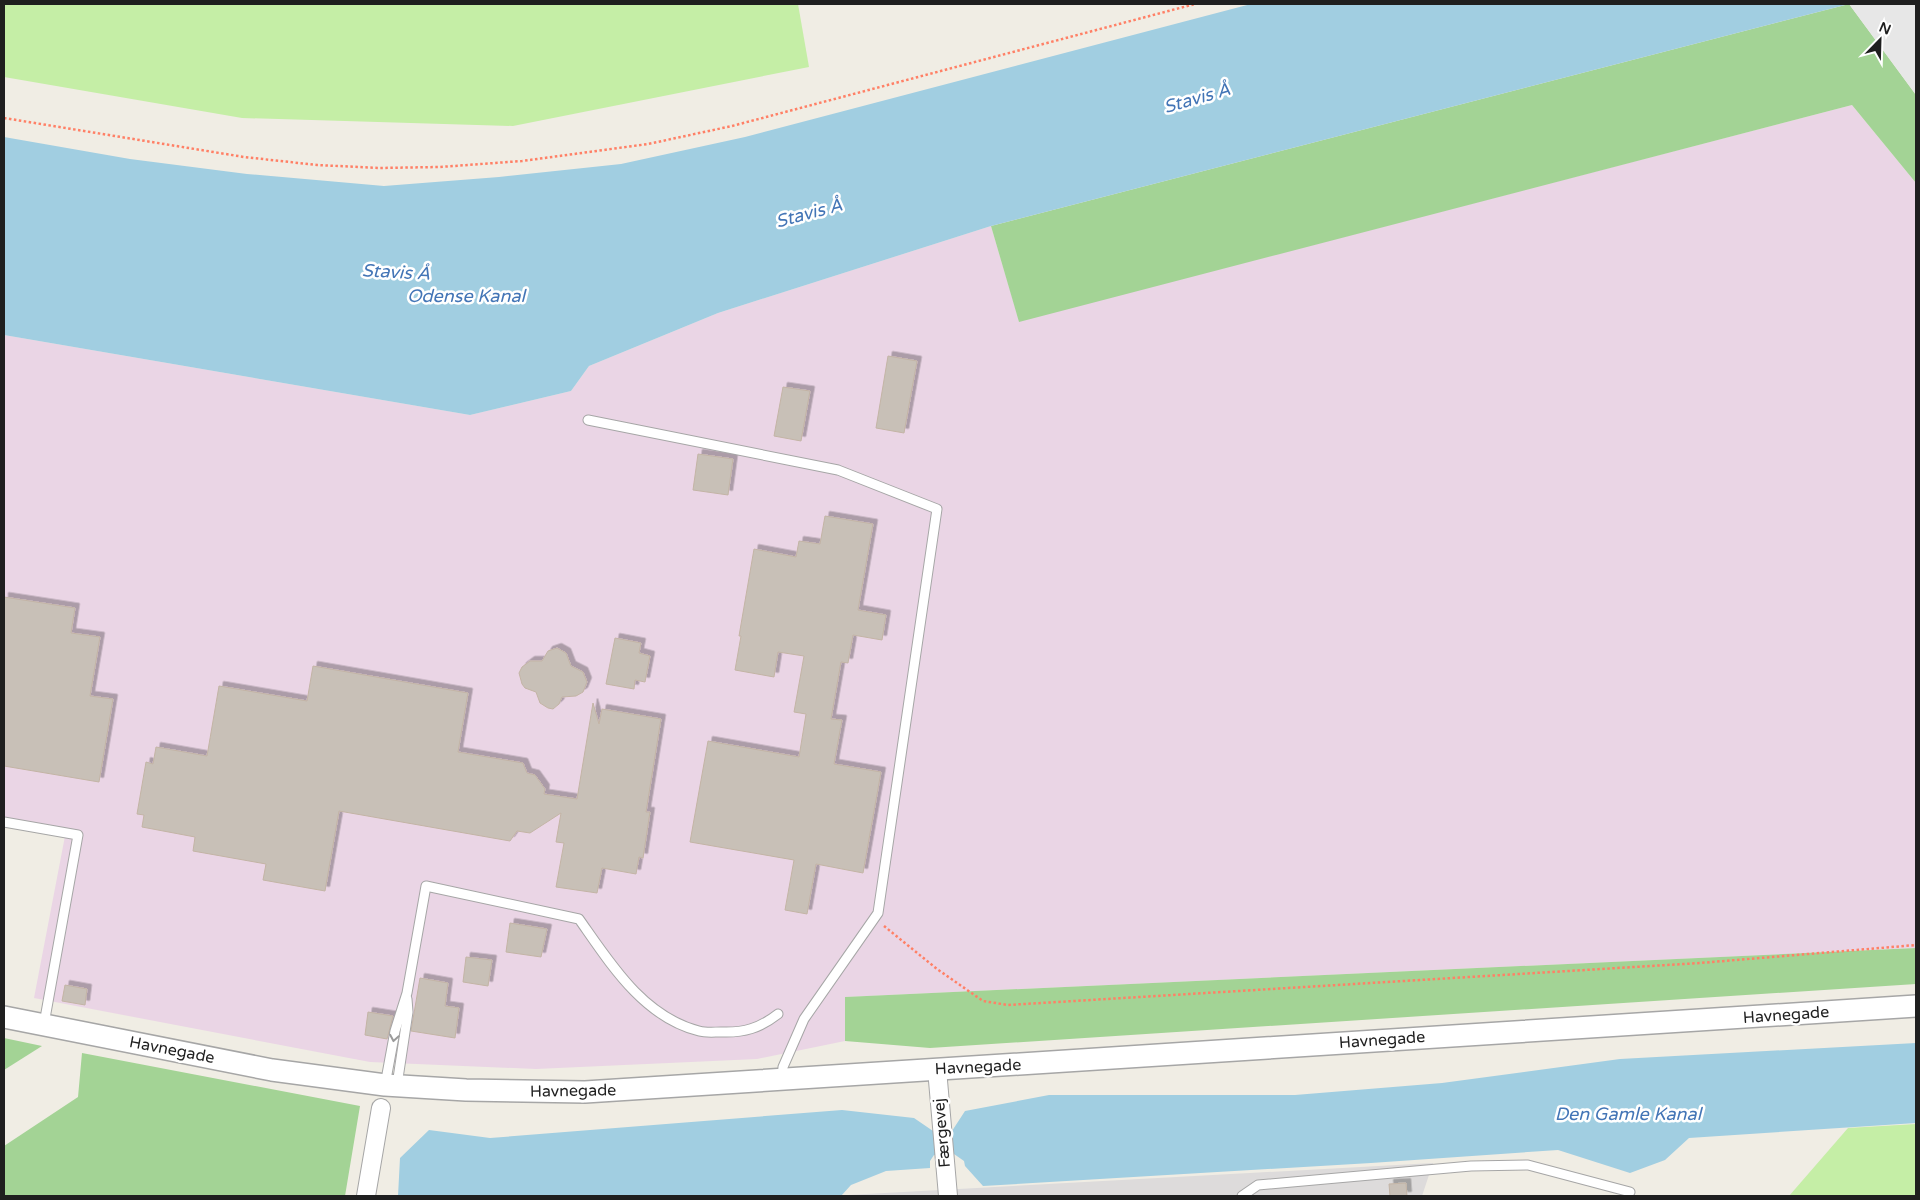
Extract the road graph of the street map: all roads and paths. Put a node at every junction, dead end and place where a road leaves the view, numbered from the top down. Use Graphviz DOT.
graph roads {
  1 [pos="1195,4"];
  2 [pos="4,118"];
  3 [pos="588,420"];
  4 [pos="4,822"];
  5 [pos="875,918"];
  6 [pos="1916,945"];
  7 [pos="1916,1006"];
  8 [pos="778,1014"];
  9 [pos="4,1017"];
  10 [pos="44,1025"];
  11 [pos="937,1069"];
  12 [pos="782,1079"];
  13 [pos="391,1085"];
  14 [pos="381,1108"];
  15 [pos="1630,1192"];
  16 [pos="366,1196"];
  17 [pos="948,1196"];
  18 [pos="1242,1196"];
  1 -- 2 [label="path"];
  3 -- 5 [label="lane"];
  4 -- 10 [label="lane"];
  5 -- 6 [label="path"];
  5 -- 12 [label="lane"];
  7 -- 11 [label="street, Havnegade"];
  8 -- 13 [label="lane"];
  9 -- 10 [label="street, Havnegade"];
  10 -- 13 [label="street, Havnegade"];
  11 -- 12 [label="street, Havnegade"];
  11 -- 17 [label="street, Færgevej"];
  12 -- 13 [label="street, Havnegade"];
  14 -- 16 [label="street"];
  15 -- 18 [label="lane"];
}
